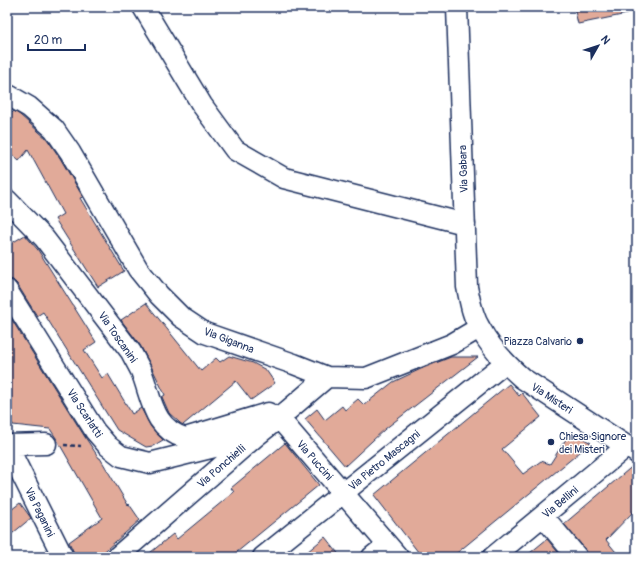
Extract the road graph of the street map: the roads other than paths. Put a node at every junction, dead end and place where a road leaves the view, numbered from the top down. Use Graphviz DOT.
graph roads {
  1 [pos="143,7"];
  2 [pos="457,7"];
  3 [pos="7,95"];
  4 [pos="7,200"];
  5 [pos="465,224"];
  6 [pos="7,290"];
  7 [pos="480,328"];
  8 [pos="505,363"];
  9 [pos="327,377"];
  10 [pos="279,418"];
  11 [pos="255,437"];
  12 [pos="46,444"];
  13 [pos="7,445"];
  14 [pos="632,450"];
  15 [pos="343,492"];
  16 [pos="543,516"];
  17 [pos="386,553"];
  18 [pos="63,557"];
  19 [pos="117,557"];
  20 [pos="263,557"];
  21 [pos="493,557"];
  22 [pos="577,557"];
  1 -- 5 [label="street"];
  2 -- 5 [label="street, Via Gabara"];
  3 -- 9 [label="street, Via Giganna"];
  4 -- 10 [label="street, Via Toscanini"];
  5 -- 7 [label="street, Via Gabara"];
  6 -- 11 [label="street, Via Scarlatti"];
  7 -- 8 [label="street, Via Misteri"];
  7 -- 9 [label="street, Via Giganna"];
  8 -- 14 [label="street, Via Misteri"];
  8 -- 15 [label="street, Via Pietro Mascagni"];
  9 -- 10 [label="street, Via Ponchielli"];
  10 -- 11 [label="street, Via Ponchielli"];
  10 -- 15 [label="street, Via Puccini"];
  11 -- 19 [label="street, Via Ponchielli"];
  12 -- 13 [label="street"];
  13 -- 18 [label="street, Via Paganini"];
  14 -- 16 [label="street, Via Bellini"];
  15 -- 17 [label="street, Via Puccini"];
  15 -- 20 [label="street, Via Pietro Mascagni"];
  16 -- 21 [label="street, Via Bellini"];
  16 -- 22 [label="street"];
}
